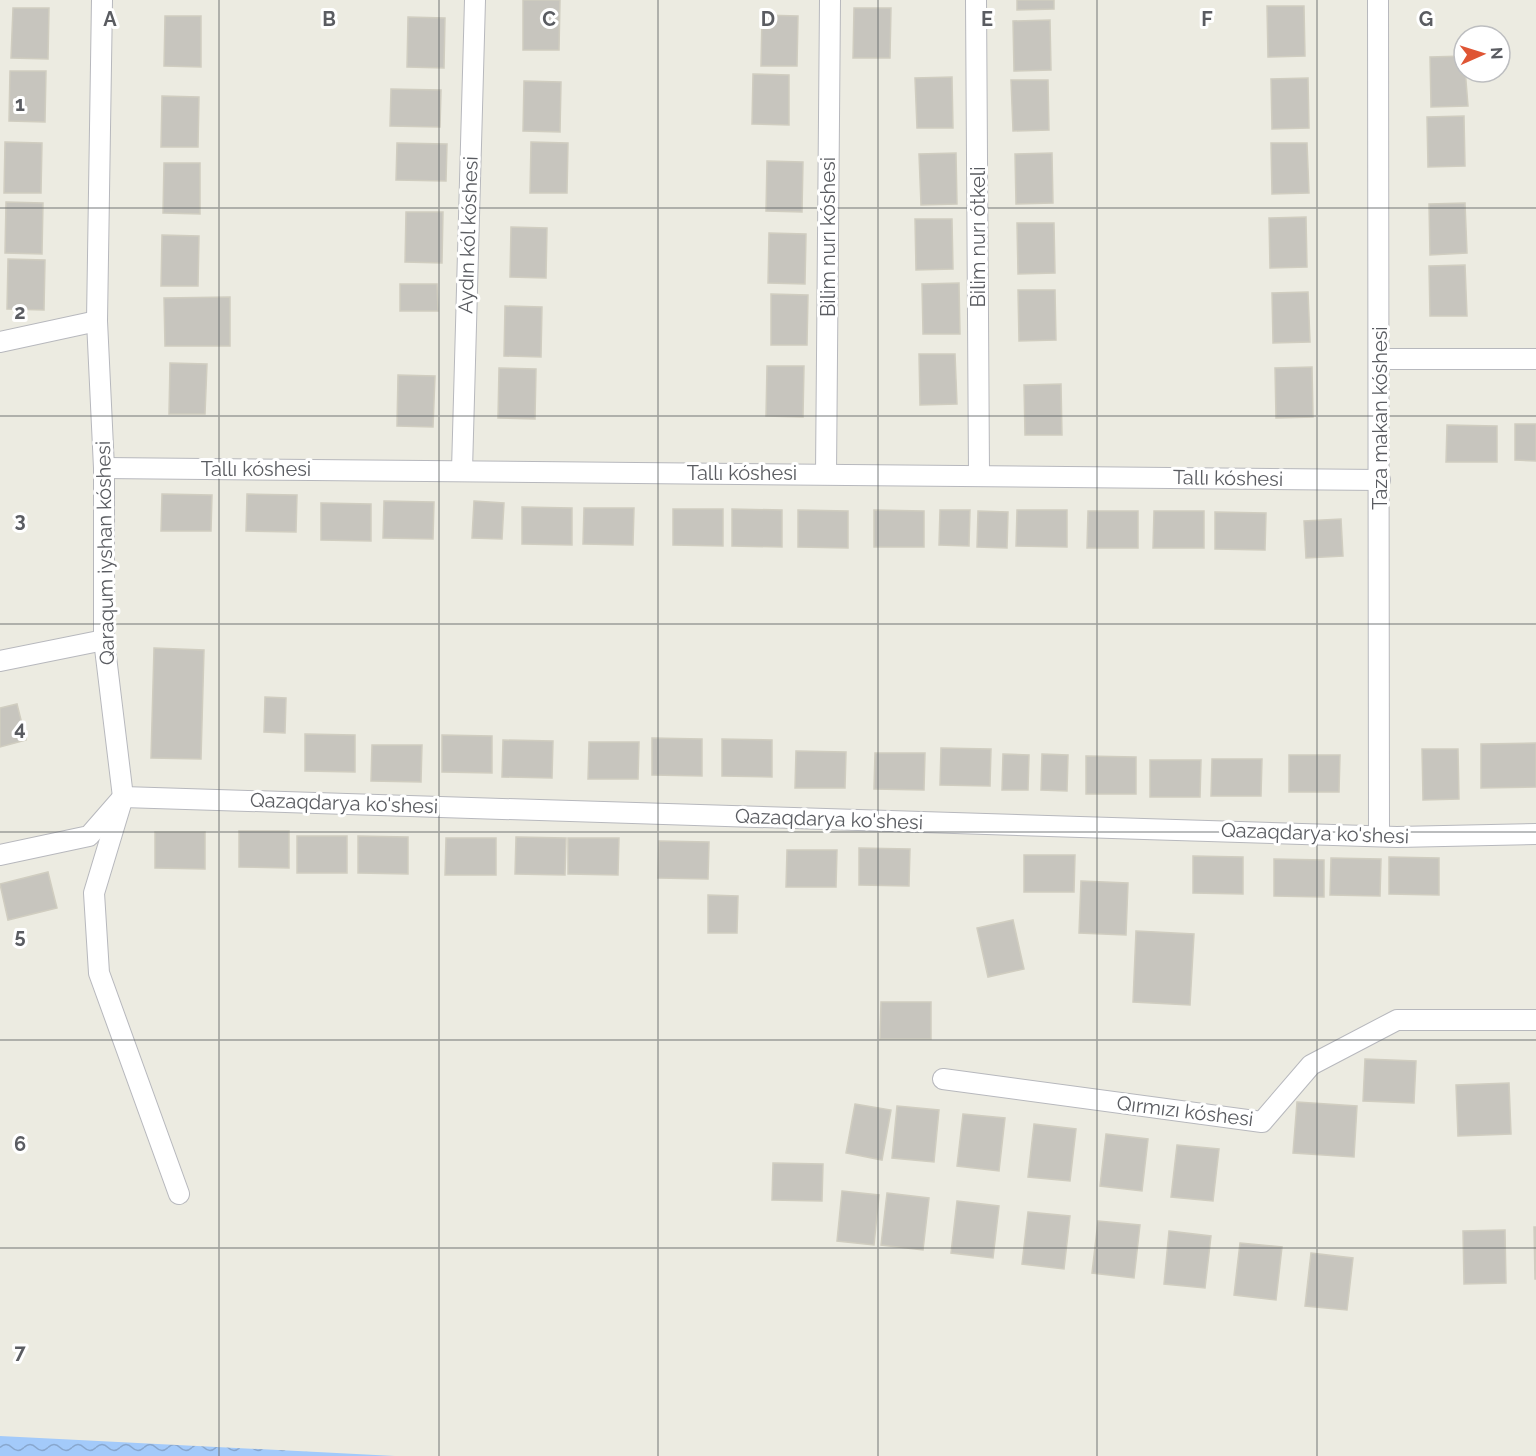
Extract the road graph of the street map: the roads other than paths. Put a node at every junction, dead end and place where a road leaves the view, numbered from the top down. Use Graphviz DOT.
graph roads {
  1 [pos="102,0"];
  2 [pos="475,0"];
  3 [pos="830,0"];
  4 [pos="976,0"];
  5 [pos="1378,0"];
  6 [pos="97,321"];
  7 [pos="0,342"];
  8 [pos="1380,359"];
  9 [pos="1536,359"];
  10 [pos="104,468"];
  11 [pos="462,470"];
  12 [pos="826,474"];
  13 [pos="979,474"];
  14 [pos="1380,480"];
  15 [pos="104,640"];
  16 [pos="0,661"];
  17 [pos="123,796"];
  18 [pos="1536,834"];
  19 [pos="1379,836"];
  20 [pos="0,855"];
  21 [pos="1536,1020"];
  22 [pos="943,1079"];
  23 [pos="179,1194"];
  1 -- 6 [label="street, Qaraqum iyshan kóshesi"];
  2 -- 11 [label="street, Aydın kól kóshesi"];
  3 -- 12 [label="street, Bilim nurı kóshesi"];
  4 -- 13 [label="street, Bilim nurı ótkeli"];
  5 -- 8 [label="street, Taza makan kóshesi"];
  6 -- 7 [label="street"];
  6 -- 10 [label="street, Qaraqum iyshan kóshesi"];
  8 -- 9 [label="street"];
  8 -- 14 [label="street, Taza makan kóshesi"];
  10 -- 11 [label="street, Tallı kóshesi"];
  10 -- 15 [label="street, Qaraqum iyshan kóshesi"];
  11 -- 12 [label="street, Tallı kóshesi"];
  12 -- 13 [label="street, Tallı kóshesi"];
  13 -- 14 [label="street, Tallı kóshesi"];
  14 -- 19 [label="street, Taza makan kóshesi"];
  15 -- 16 [label="street"];
  15 -- 17 [label="street, Qaraqum iyshan kóshesi"];
  17 -- 19 [label="street, Qazaqdarya ko'shesi"];
  17 -- 20 [label="street"];
  17 -- 23 [label="street, Qaraqum iyshan kóshesi"];
  18 -- 19 [label="street, Qazaqdarya ko'shesi"];
  21 -- 22 [label="street, Qırmızı kóshesi"];
}
